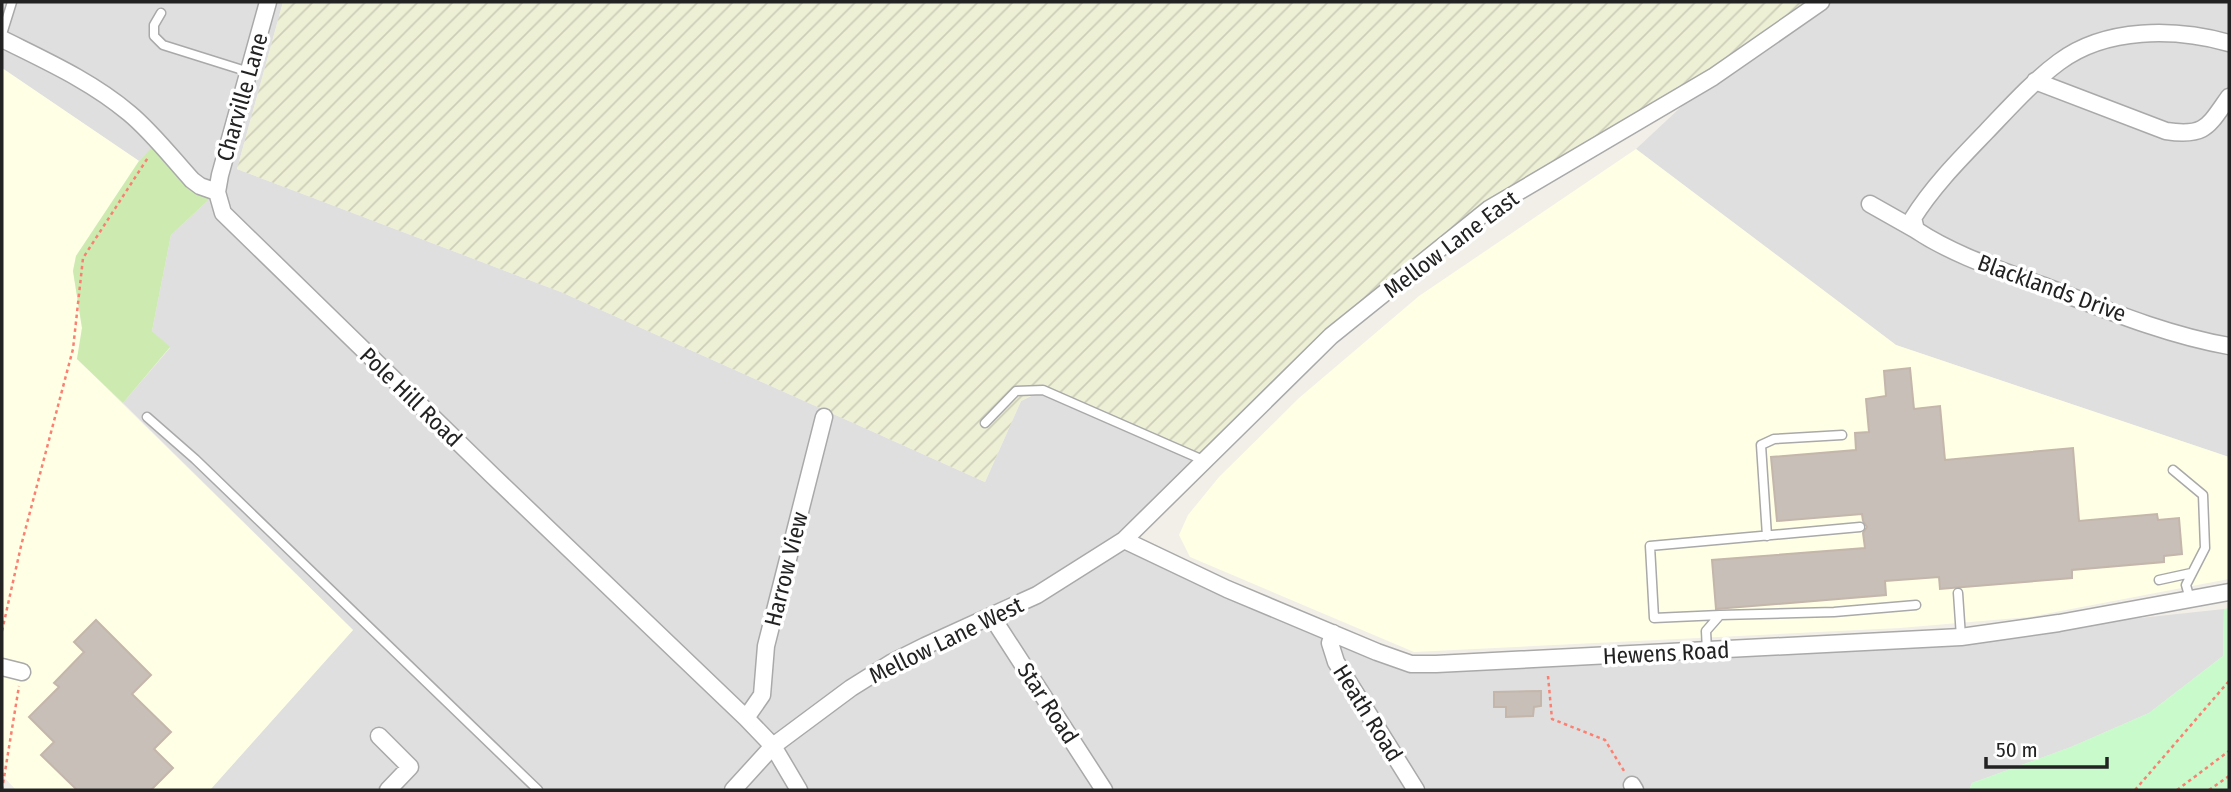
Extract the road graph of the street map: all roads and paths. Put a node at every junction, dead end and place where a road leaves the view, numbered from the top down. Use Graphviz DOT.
graph roads {
  1 [pos="12,2"];
  2 [pos="268,2"];
  3 [pos="1821,2"];
  4 [pos="162,13"];
  5 [pos="2,37"];
  6 [pos="2229,43"];
  7 [pos="249,72"];
  8 [pos="2035,81"];
  9 [pos="2229,97"];
  10 [pos="158,142"];
  11 [pos="217,192"];
  12 [pos="1870,204"];
  13 [pos="1916,230"];
  14 [pos="2229,346"];
  15 [pos="147,417"];
  16 [pos="824,417"];
  17 [pos="985,423"];
  18 [pos="1842,435"];
  19 [pos="1203,460"];
  20 [pos="2173,470"];
  21 [pos="1860,527"];
  22 [pos="1767,536"];
  23 [pos="1124,540"];
  24 [pos="2191,573"];
  25 [pos="2159,580"];
  26 [pos="2229,592"];
  27 [pos="1958,593"];
  28 [pos="2190,600"];
  29 [pos="1916,605"];
  30 [pos="1720,615"];
  31 [pos="992,617"];
  32 [pos="2,631"];
  33 [pos="1333,634"];
  34 [pos="1961,637"];
  35 [pos="1707,651"];
  36 [pos="1546,658"];
  37 [pos="2,667"];
  38 [pos="22,671"];
  39 [pos="2229,681"];
  40 [pos="746,718"];
  41 [pos="379,736"];
  42 [pos="773,746"];
  43 [pos="2229,751"];
  44 [pos="2229,776"];
  45 [pos="1634,787"];
  46 [pos="2,790"];
  47 [pos="388,790"];
  48 [pos="538,790"];
  49 [pos="733,790"];
  50 [pos="799,790"];
  51 [pos="1104,790"];
  52 [pos="1416,790"];
  53 [pos="2135,790"];
  54 [pos="2177,790"];
  55 [pos="2210,790"];
  1 -- 5 [label="lane"];
  2 -- 7 [label="street, Charville Lane"];
  3 -- 19 [label="street, Mellow Lane East"];
  4 -- 7 [label="lane"];
  5 -- 10 [label="street"];
  6 -- 8 [label="street"];
  7 -- 11 [label="street, Charville Lane"];
  8 -- 9 [label="street"];
  8 -- 13 [label="street"];
  10 -- 11 [label="street"];
  10 -- 32 [label="path"];
  11 -- 40 [label="street, Pole Hill Road"];
  12 -- 13 [label="street, Blacklands Drive"];
  13 -- 14 [label="street, Blacklands Drive"];
  15 -- 48 [label="lane"];
  16 -- 40 [label="street, Harrow View"];
  17 -- 19 [label="lane"];
  18 -- 22 [label="lane"];
  19 -- 23 [label="street, Mellow Lane East"];
  20 -- 24 [label="lane"];
  21 -- 22 [label="lane"];
  22 -- 30 [label="lane"];
  23 -- 31 [label="street, Mellow Lane West"];
  23 -- 33 [label="street, Hewens Road"];
  24 -- 25 [label="lane"];
  24 -- 28 [label="lane"];
  26 -- 28 [label="street, Hewens Road"];
  27 -- 34 [label="lane"];
  28 -- 34 [label="street, Hewens Road"];
  29 -- 30 [label="lane"];
  30 -- 35 [label="lane"];
  31 -- 42 [label="street, Mellow Lane West"];
  31 -- 51 [label="street, Star Road"];
  33 -- 36 [label="street, Hewens Road"];
  33 -- 52 [label="street, Heath Road"];
  34 -- 35 [label="street, Hewens Road"];
  35 -- 36 [label="street, Hewens Road"];
  36 -- 45 [label="path"];
  37 -- 38 [label="street"];
  38 -- 46 [label="path"];
  39 -- 53 [label="path"];
  40 -- 42 [label="street, Pole Hill Road"];
  41 -- 47 [label="street"];
  42 -- 49 [label="street, Mellow Lane West"];
  42 -- 50 [label="street, Pole Hill Road"];
  43 -- 54 [label="path"];
  44 -- 55 [label="path"];
}
